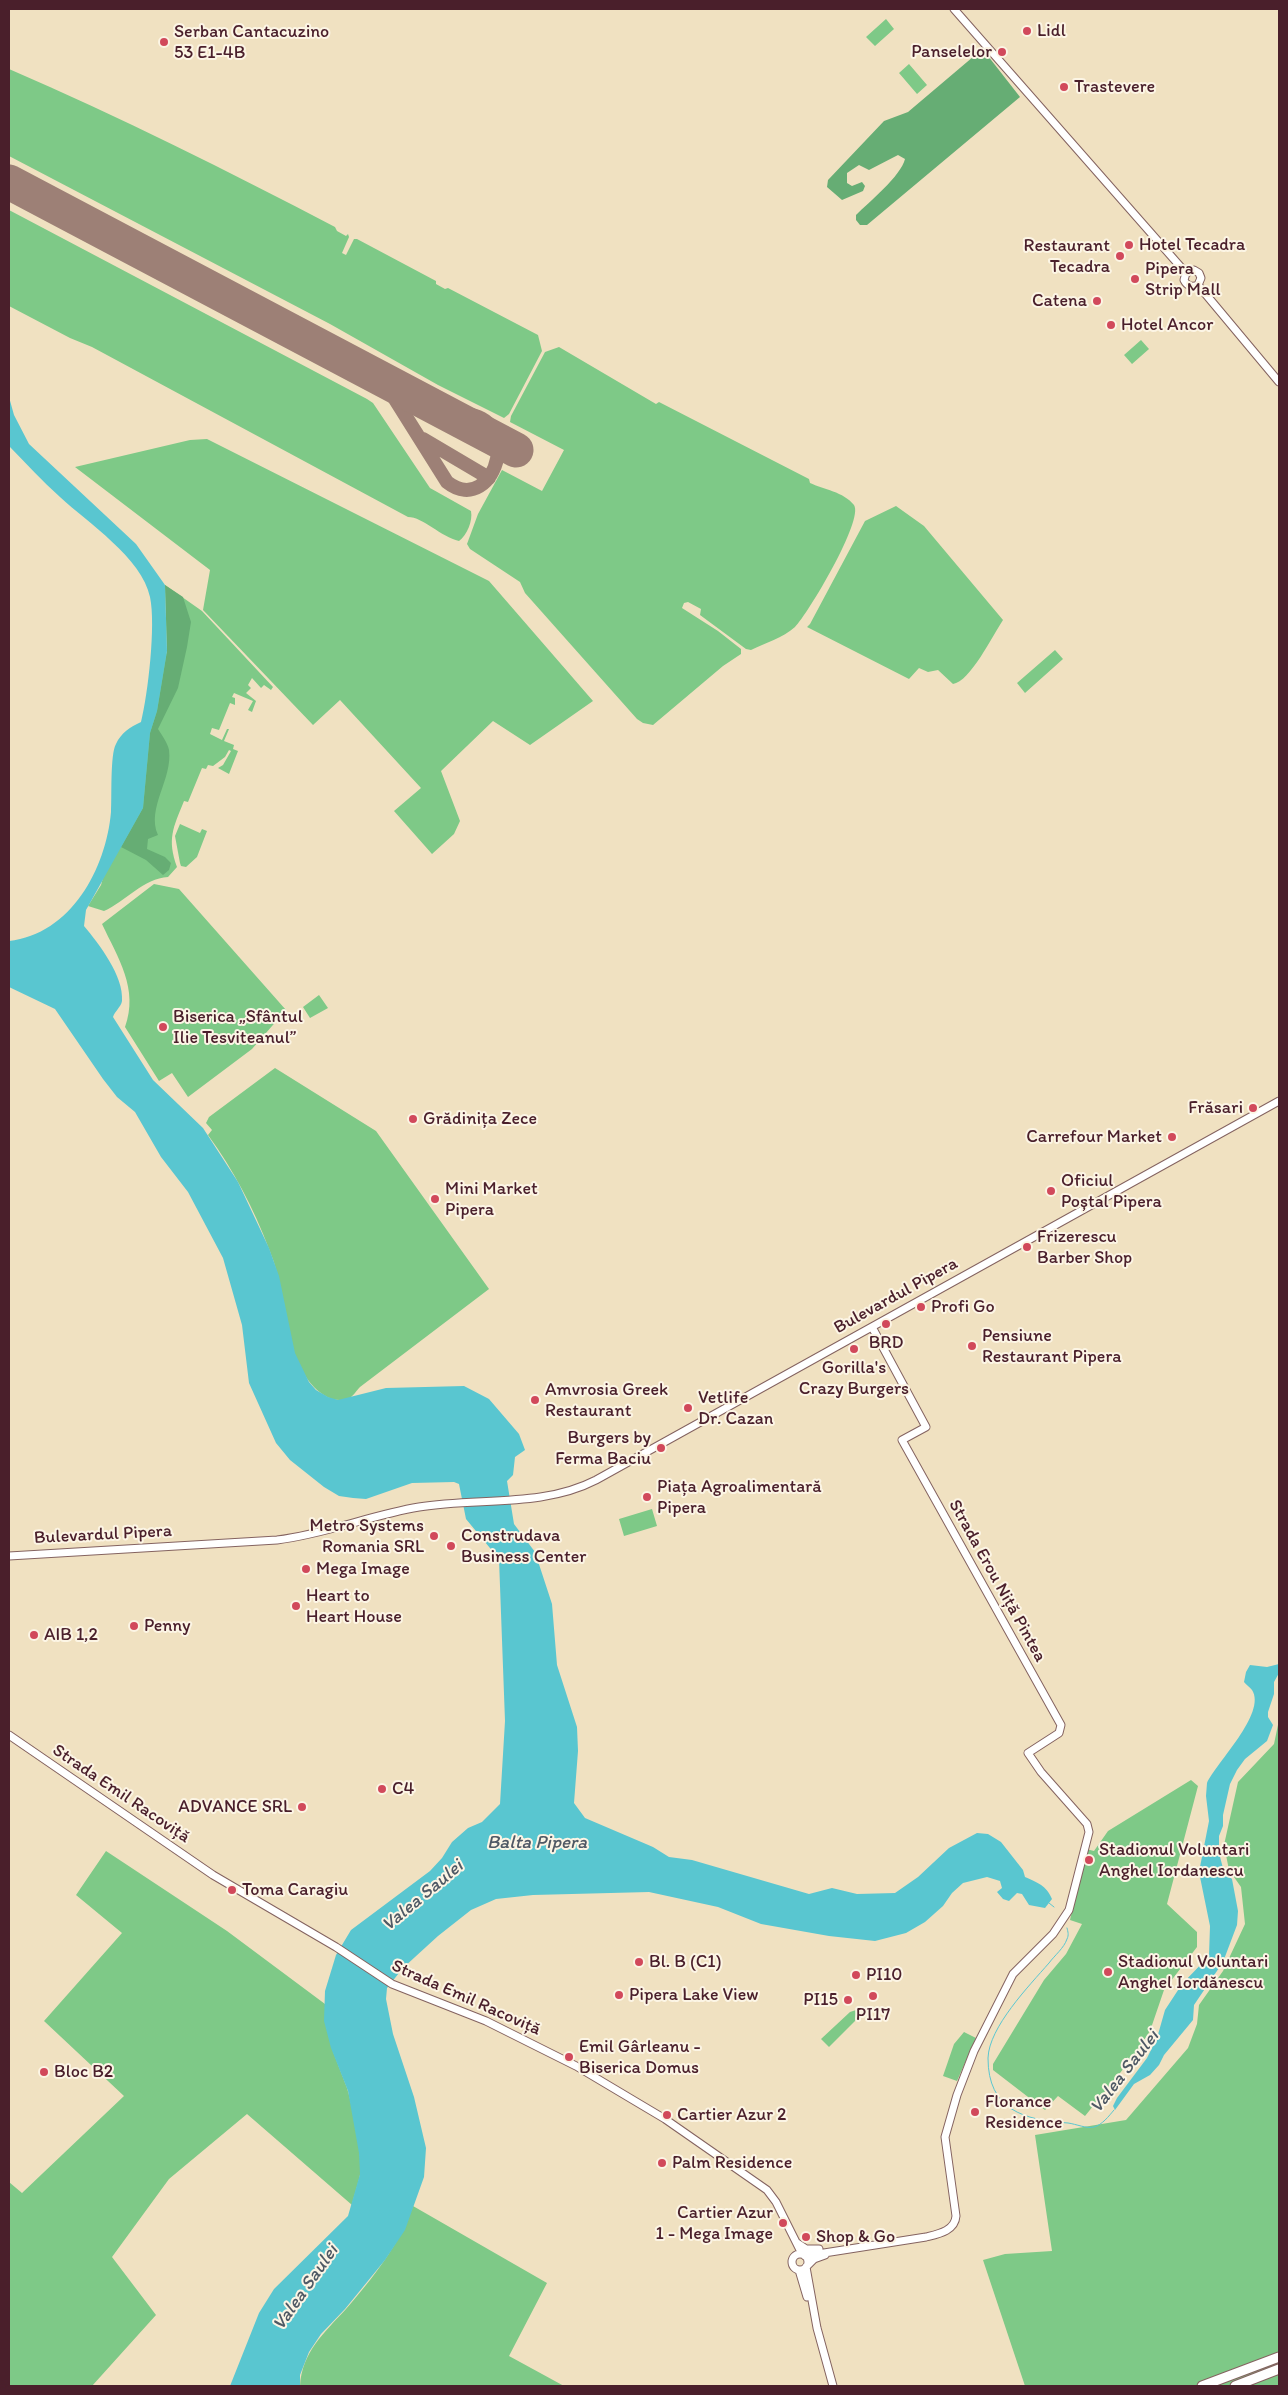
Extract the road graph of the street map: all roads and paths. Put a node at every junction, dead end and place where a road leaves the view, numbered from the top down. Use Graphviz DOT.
graph roads {
  1 [pos="954,9"];
  2 [pos="1186,273"];
  3 [pos="1198,285"];
  4 [pos="1279,382"];
  5 [pos="1279,1101"];
  6 [pos="872,1327"];
  7 [pos="9,1556"];
  8 [pos="9,1735"];
  9 [pos="794,2240"];
  10 [pos="864,2247"];
  11 [pos="801,2255"];
  12 [pos="804,2268"];
  13 [pos="1279,2356"];
  14 [pos="1279,2369"];
  15 [pos="1254,2379"];
  16 [pos="833,2386"];
  17 [pos="1202,2386"];
  18 [pos="1235,2386"];
  19 [pos="1240,2386"];
  1 -- 2 [label="street"];
  2 -- 3 [label="street"];
  2 -- 3 [label="street"];
  3 -- 4 [label="street"];
  5 -- 6 [label="street, Bulevardul Pipera"];
  6 -- 7 [label="street, Bulevardul Pipera"];
  6 -- 10 [label="street, Strada Erou Niță Pintea"];
  8 -- 9 [label="street, Strada Emil Racoviță"];
  9 -- 10 [label="street"];
  9 -- 11 [label="street, Strada Emil Racoviță"];
  10 -- 11 [label="street"];
  10 -- 12 [label="street"];
  11 -- 12 [label="street, Strada Emil Racoviță"];
  11 -- 12 [label="street, Strada Emil Racoviță"];
  12 -- 16 [label="street, Strada Emil Racoviță"];
  13 -- 17 [label="highway"];
  14 -- 15 [label="highway"];
  15 -- 18 [label="highway"];
  15 -- 19 [label="highway"];
}
